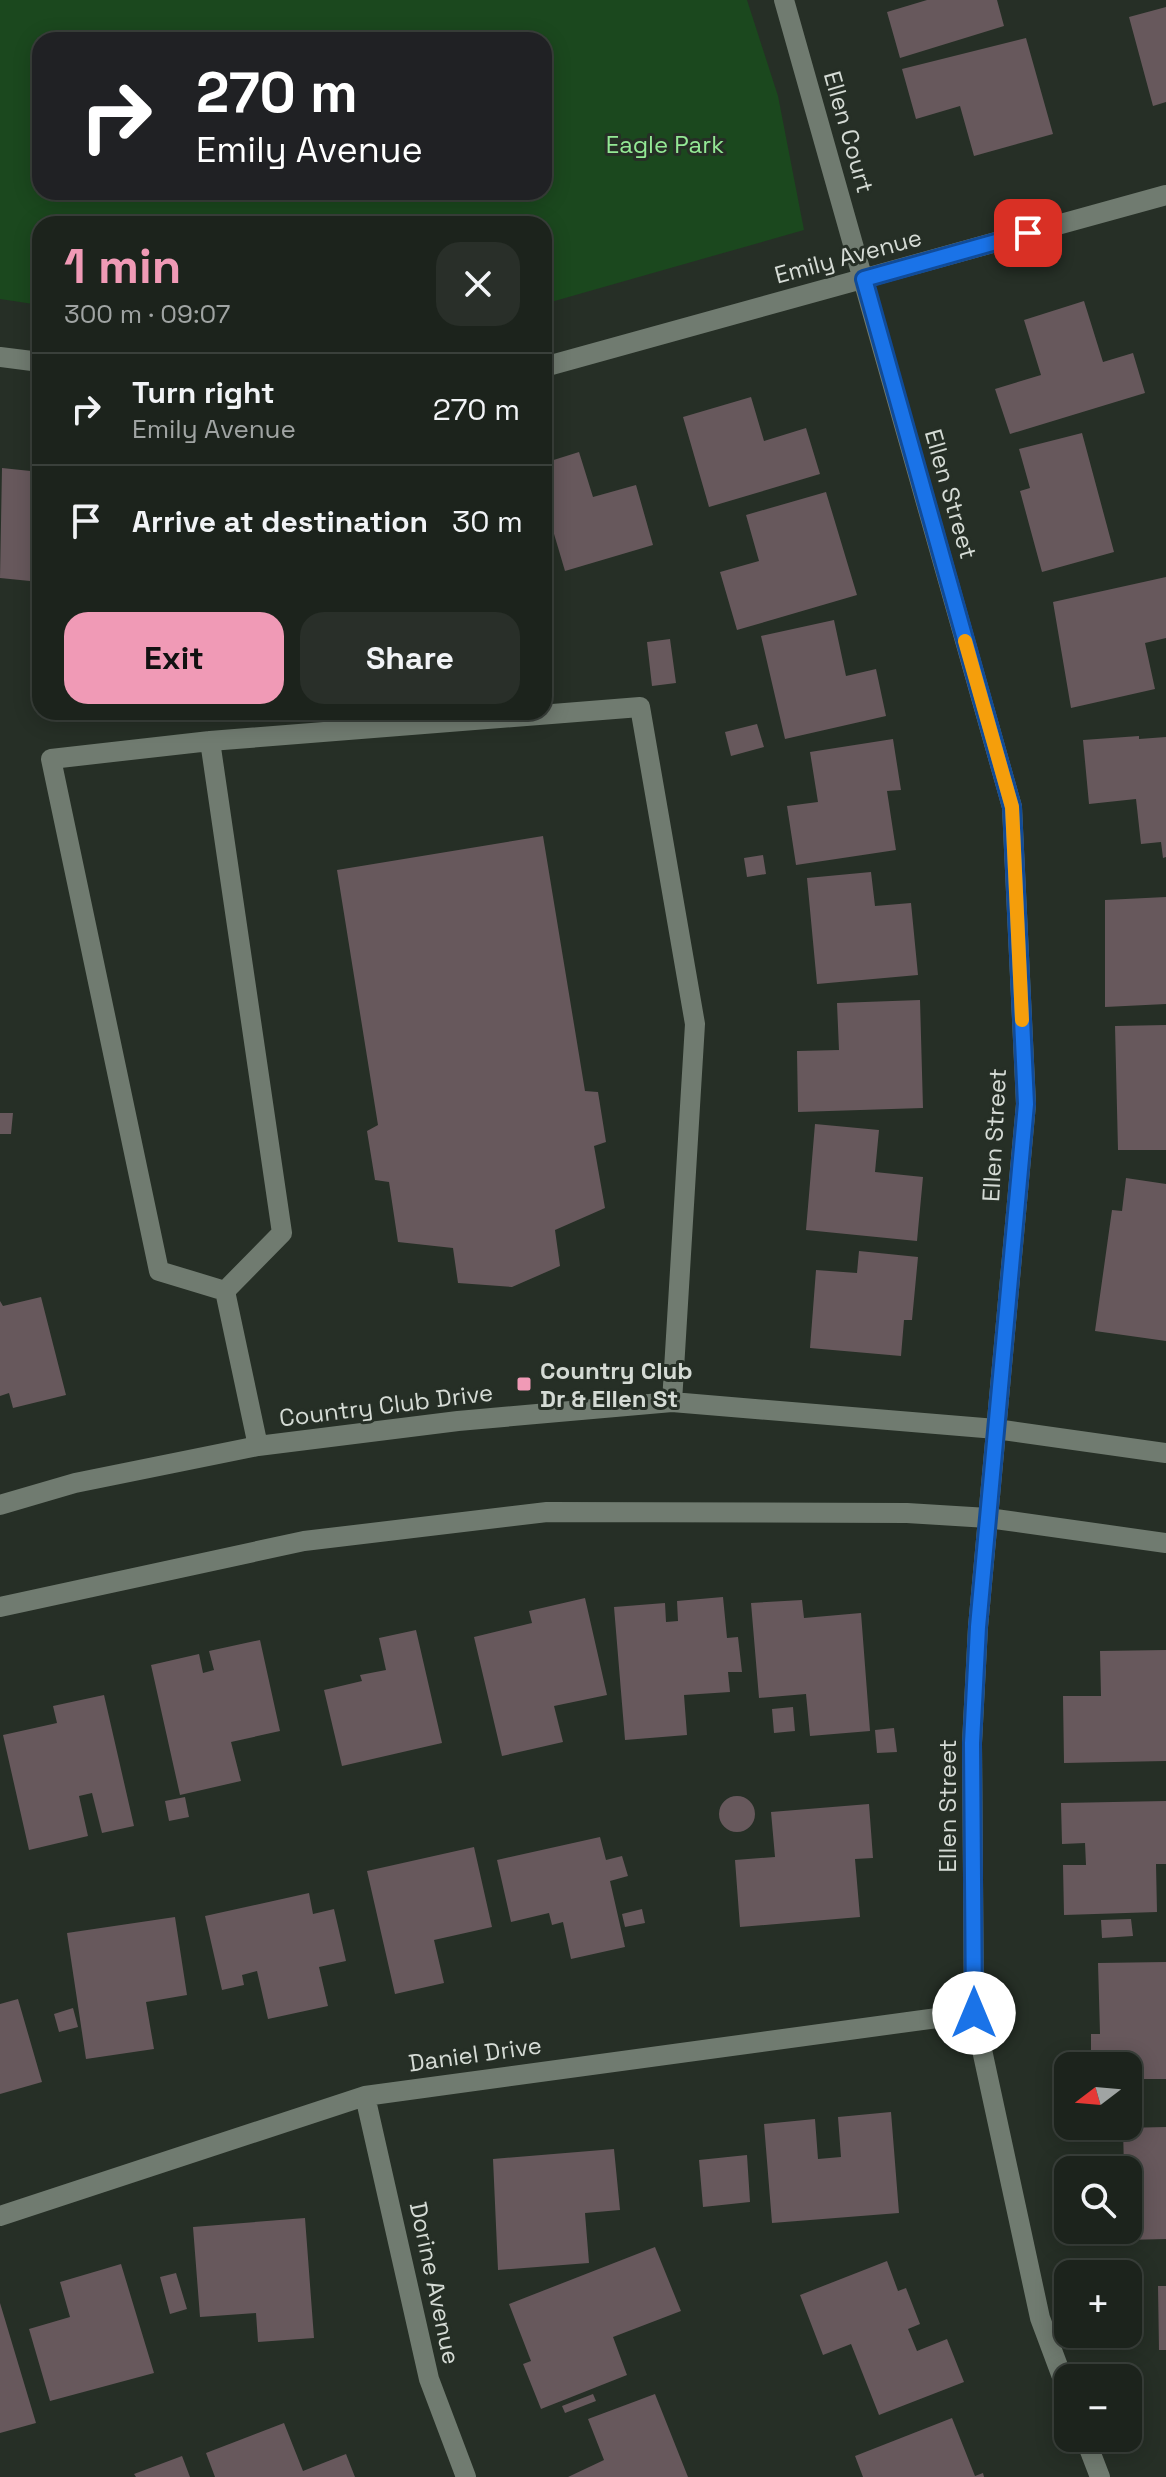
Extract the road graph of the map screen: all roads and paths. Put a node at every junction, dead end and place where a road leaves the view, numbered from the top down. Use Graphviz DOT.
graph roads {
  1 [pos="784,0"];
  2 [pos="1166,195"];
  3 [pos="864,279"];
  4 [pos="0,357"];
  5 [pos="32,361"];
  6 [pos="552,365"];
  7 [pos="552,714"];
  8 [pos="476,720"];
  9 [pos="210,741"];
  10 [pos="225,1291"];
  11 [pos="672,1402"];
  12 [pos="996,1429"];
  13 [pos="258,1446"];
  14 [pos="1166,1453"];
  15 [pos="0,1505"];
  16 [pos="988,1518"];
  17 [pos="1166,1543"];
  18 [pos="0,1607"];
  19 [pos="974,2013"];
  20 [pos="365,2096"];
  21 [pos="0,2216"];
  22 [pos="1057,2364"];
  23 [pos="1090,2452"];
  24 [pos="466,2477"];
  25 [pos="1100,2477"];
  1 -- 3 [label="street, Ellen Court"];
  2 -- 3 [label="street, Emily Avenue"];
  3 -- 6 [label="street, Emily Avenue"];
  3 -- 12 [label="street, Ellen Street"];
  4 -- 5 [label="street"];
  7 -- 11 [label="street"];
  8 -- 9 [label="street"];
  9 -- 10 [label="street"];
  9 -- 10 [label="street"];
  10 -- 13 [label="street"];
  11 -- 12 [label="street, Country Club Drive"];
  11 -- 13 [label="street, Country Club Drive"];
  12 -- 14 [label="street, Country Club Drive"];
  12 -- 16 [label="street, Ellen Street"];
  13 -- 15 [label="street, Country Club Drive"];
  16 -- 17 [label="street"];
  16 -- 18 [label="street"];
  16 -- 19 [label="street, Ellen Street"];
  19 -- 20 [label="street, Daniel Drive"];
  19 -- 22 [label="street, Ellen Street"];
  20 -- 21 [label="street, Daniel Drive"];
  20 -- 24 [label="street, Dorine Avenue"];
  23 -- 25 [label="street"];
}
